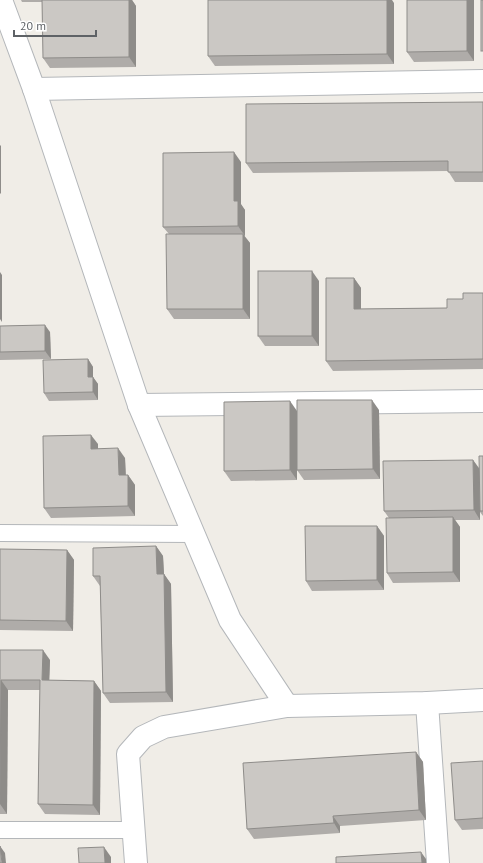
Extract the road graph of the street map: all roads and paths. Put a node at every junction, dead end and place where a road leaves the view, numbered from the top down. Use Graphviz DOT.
graph roads {
  1 [pos="1,0"];
  2 [pos="483,81"];
  3 [pos="34,89"];
  4 [pos="483,401"];
  5 [pos="138,404"];
  6 [pos="0,534"];
  7 [pos="194,534"];
  8 [pos="483,700"];
  9 [pos="427,702"];
  10 [pos="287,706"];
  11 [pos="0,830"];
  12 [pos="134,830"];
  13 [pos="136,863"];
  14 [pos="438,863"];
  1 -- 3 [label="street"];
  2 -- 3 [label="street"];
  3 -- 5 [label="street"];
  4 -- 5 [label="street"];
  5 -- 7 [label="street"];
  6 -- 7 [label="lane"];
  7 -- 10 [label="street"];
  8 -- 9 [label="street"];
  9 -- 10 [label="street"];
  9 -- 14 [label="street"];
  10 -- 12 [label="street"];
  11 -- 12 [label="lane"];
  12 -- 13 [label="street"];
}
